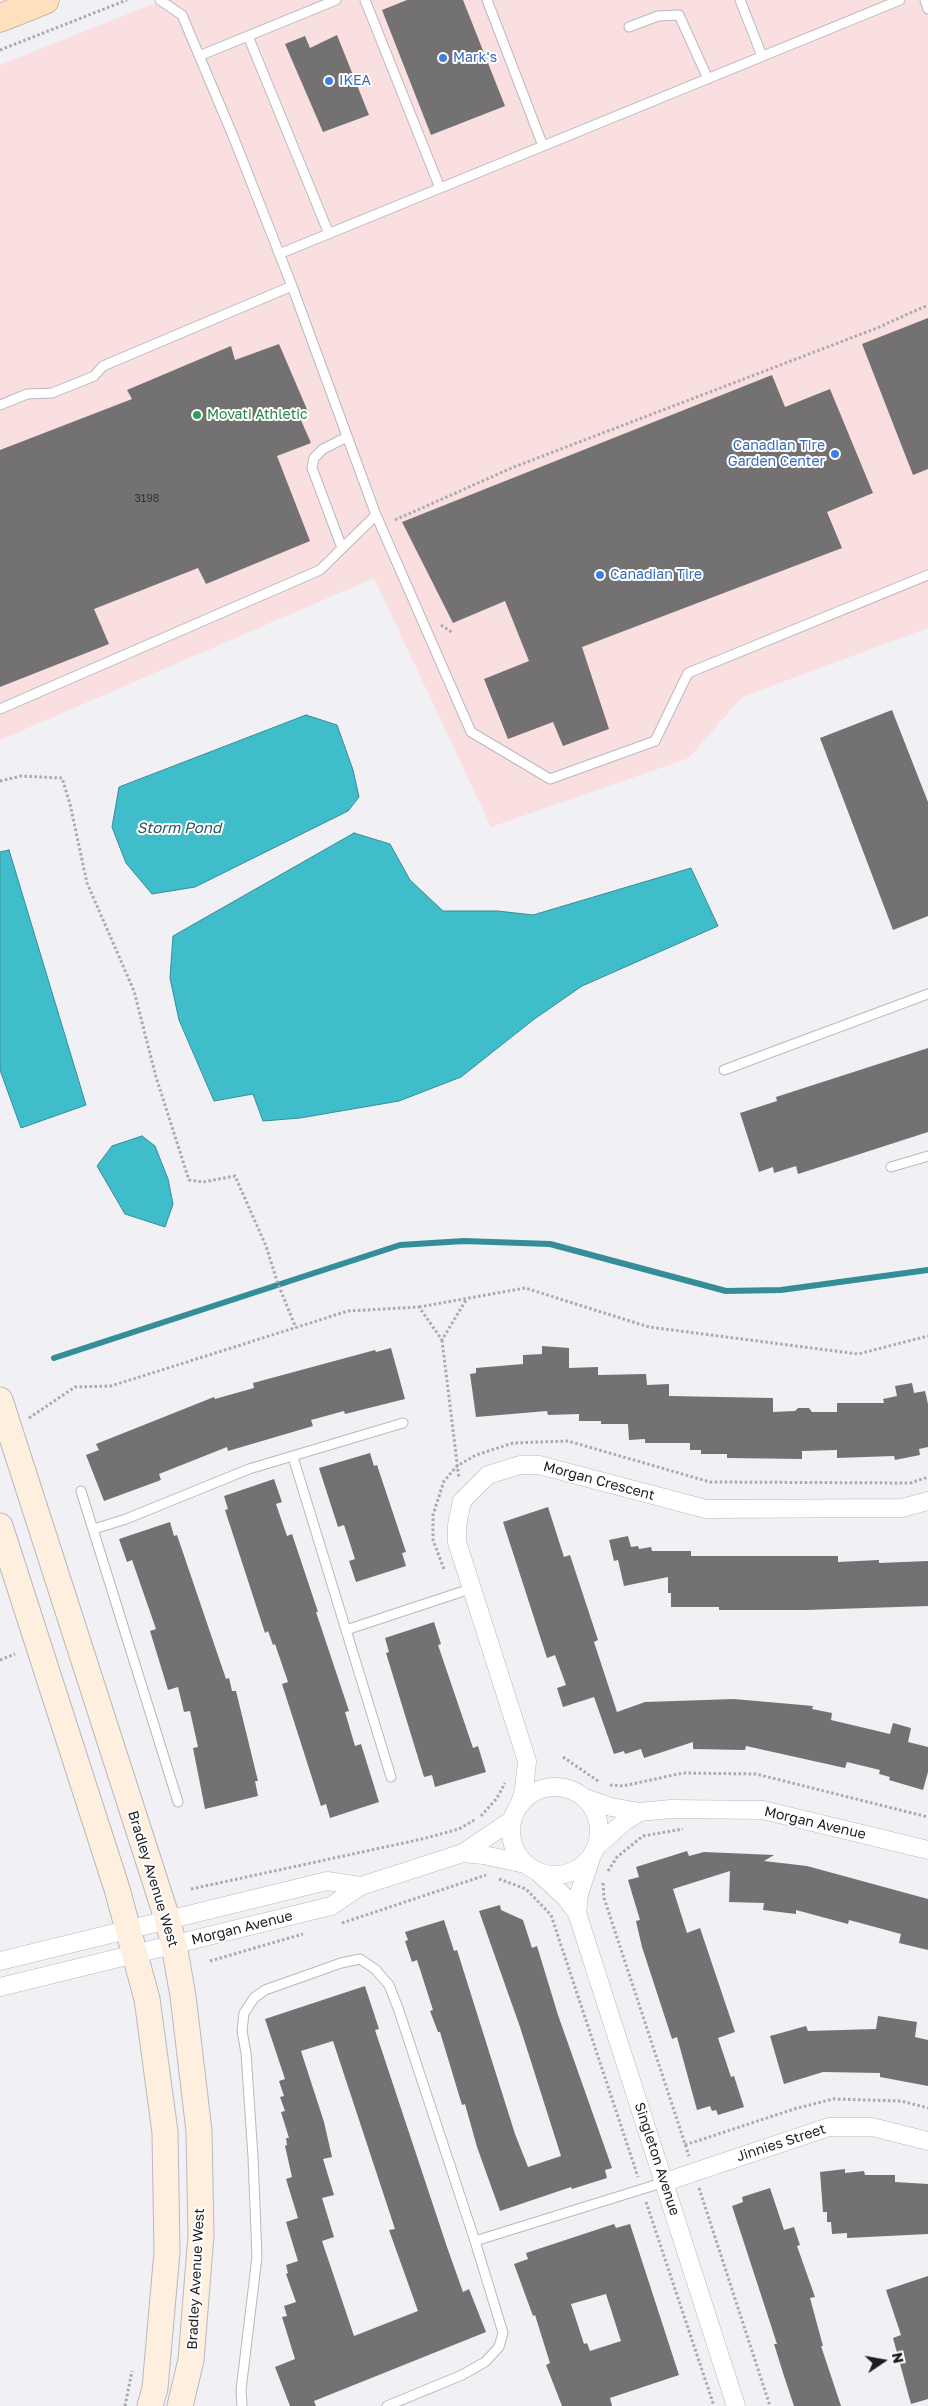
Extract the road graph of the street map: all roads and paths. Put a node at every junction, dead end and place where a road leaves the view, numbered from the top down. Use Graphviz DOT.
graph roads {
  1 [pos="45,0"];
  2 [pos="127,0"];
  3 [pos="160,0"];
  4 [pos="336,0"];
  5 [pos="365,0"];
  6 [pos="487,0"];
  7 [pos="740,0"];
  8 [pos="900,0"];
  9 [pos="925,0"];
  10 [pos="928,9"];
  11 [pos="0,18"];
  12 [pos="629,27"];
  13 [pos="248,36"];
  14 [pos="0,50"];
  15 [pos="199,56"];
  16 [pos="762,56"];
  17 [pos="708,79"];
  18 [pos="543,146"];
  19 [pos="440,188"];
  20 [pos="329,234"];
  21 [pos="279,254"];
  22 [pos="292,286"];
  23 [pos="928,305"];
  24 [pos="0,405"];
  25 [pos="347,437"];
  26 [pos="376,515"];
  27 [pos="397,527"];
  28 [pos="342,548"];
  29 [pos="928,575"];
  30 [pos="435,621"];
  31 [pos="453,633"];
  32 [pos="0,709"];
  33 [pos="0,781"];
  34 [pos="928,994"];
  35 [pos="724,1070"];
  36 [pos="928,1156"];
  37 [pos="891,1167"];
  38 [pos="466,1300"];
  39 [pos="418,1307"];
  40 [pos="296,1328"];
  41 [pos="928,1336"];
  42 [pos="442,1340"];
  43 [pos="0,1400"];
  44 [pos="29,1418"];
  45 [pos="403,1423"];
  46 [pos="294,1457"];
  47 [pos="458,1466"];
  48 [pos="928,1477"];
  49 [pos="81,1491"];
  50 [pos="462,1501"];
  51 [pos="928,1501"];
  52 [pos="0,1526"];
  53 [pos="94,1529"];
  54 [pos="473,1588"];
  55 [pos="452,1595"];
  56 [pos="346,1630"];
  57 [pos="15,1654"];
  58 [pos="0,1660"];
  59 [pos="563,1757"];
  60 [pos="527,1760"];
  61 [pos="506,1774"];
  62 [pos="391,1777"];
  63 [pos="563,1787"];
  64 [pos="585,1798"];
  65 [pos="178,1802"];
  66 [pos="520,1803"];
  67 [pos="640,1812"];
  68 [pos="928,1817"];
  69 [pos="512,1820"];
  70 [pos="686,1829"];
  71 [pos="928,1850"];
  72 [pos="594,1852"];
  73 [pos="463,1853"];
  74 [pos="532,1868"];
  75 [pos="361,1886"];
  76 [pos="191,1889"];
  77 [pos="576,1913"];
  78 [pos="332,1926"];
  79 [pos="171,1933"];
  80 [pos="304,1934"];
  81 [pos="132,1943"];
  82 [pos="0,1962"];
  83 [pos="210,1962"];
  84 [pos="0,1987"];
  85 [pos="928,2141"];
  86 [pos="694,2172"];
  87 [pos="666,2182"];
  88 [pos="642,2190"];
  89 [pos="475,2241"];
  90 [pos="132,2368"];
  91 [pos="125,2406"];
  92 [pos="150,2406"];
  93 [pos="180,2406"];
  94 [pos="242,2406"];
  95 [pos="386,2406"];
  96 [pos="714,2406"];
  97 [pos="736,2406"];
  98 [pos="770,2406"];
  1 -- 11 [label="main road"];
  2 -- 14 [label="path"];
  3 -- 15 [label="lane"];
  4 -- 13 [label="lane"];
  5 -- 19 [label="lane"];
  6 -- 18 [label="lane"];
  7 -- 16 [label="lane"];
  8 -- 16 [label="lane"];
  9 -- 10 [label="lane"];
  12 -- 17 [label="lane"];
  13 -- 15 [label="lane"];
  13 -- 20 [label="lane"];
  15 -- 21 [label="lane"];
  16 -- 17 [label="lane"];
  17 -- 18 [label="lane"];
  18 -- 19 [label="lane"];
  19 -- 20 [label="lane"];
  20 -- 21 [label="lane"];
  21 -- 22 [label="lane"];
  22 -- 24 [label="lane"];
  22 -- 25 [label="lane"];
  23 -- 27 [label="path"];
  25 -- 26 [label="lane"];
  25 -- 28 [label="lane"];
  26 -- 28 [label="lane"];
  26 -- 29 [label="lane"];
  28 -- 32 [label="lane"];
  30 -- 31 [label="path"];
  33 -- 40 [label="path"];
  34 -- 35 [label="lane"];
  36 -- 37 [label="lane"];
  38 -- 39 [label="path"];
  38 -- 41 [label="path"];
  38 -- 42 [label="path"];
  39 -- 40 [label="path"];
  39 -- 42 [label="path"];
  40 -- 44 [label="path"];
  42 -- 47 [label="path"];
  43 -- 79 [label="main road, Bradley Avenue West"];
  45 -- 46 [label="lane"];
  46 -- 53 [label="lane"];
  46 -- 56 [label="lane"];
  47 -- 48 [label="path"];
  47 -- 50 [label="path"];
  47 -- 55 [label="path"];
  49 -- 53 [label="lane"];
  50 -- 51 [label="street, Morgan Crescent"];
  50 -- 54 [label="street"];
  52 -- 81 [label="main road"];
  53 -- 65 [label="lane"];
  54 -- 55 [label="lane"];
  54 -- 60 [label="street"];
  55 -- 56 [label="lane"];
  56 -- 62 [label="lane"];
  57 -- 58 [label="path"];
  59 -- 68 [label="path"];
  60 -- 63 [label="street"];
  60 -- 66 [label="street"];
  61 -- 76 [label="path"];
  63 -- 64 [label="street"];
  63 -- 66 [label="street"];
  64 -- 67 [label="street, Morgan Avenue"];
  64 -- 72 [label="street"];
  66 -- 69 [label="street"];
  67 -- 71 [label="street, Morgan Avenue"];
  67 -- 72 [label="street, Morgan Avenue"];
  69 -- 73 [label="street, Morgan Avenue"];
  69 -- 74 [label="street"];
  70 -- 86 [label="path"];
  72 -- 74 [label="street"];
  72 -- 77 [label="street, Singleton Avenue"];
  73 -- 74 [label="street, Morgan Avenue"];
  73 -- 75 [label="street, Morgan Avenue"];
  74 -- 77 [label="street, Singleton Avenue"];
  75 -- 79 [label="street, Morgan Avenue"];
  75 -- 79 [label="street, Morgan Avenue"];
  77 -- 87 [label="street, Singleton Avenue"];
  78 -- 88 [label="path"];
  79 -- 81 [label="street, Morgan Avenue"];
  79 -- 81 [label="street, Morgan Avenue"];
  79 -- 93 [label="main road, Bradley Avenue West"];
  80 -- 83 [label="path"];
  81 -- 82 [label="street, Morgan Avenue"];
  81 -- 84 [label="street, Morgan Avenue"];
  81 -- 92 [label="main road"];
  85 -- 86 [label="street, Jinnies Street"];
  86 -- 87 [label="street, Jinnies Street"];
  86 -- 98 [label="path"];
  87 -- 88 [label="lane"];
  87 -- 97 [label="street, Singleton Avenue"];
  88 -- 89 [label="lane"];
  88 -- 96 [label="path"];
  89 -- 94 [label="lane"];
  89 -- 95 [label="lane"];
  90 -- 91 [label="path"];
}
